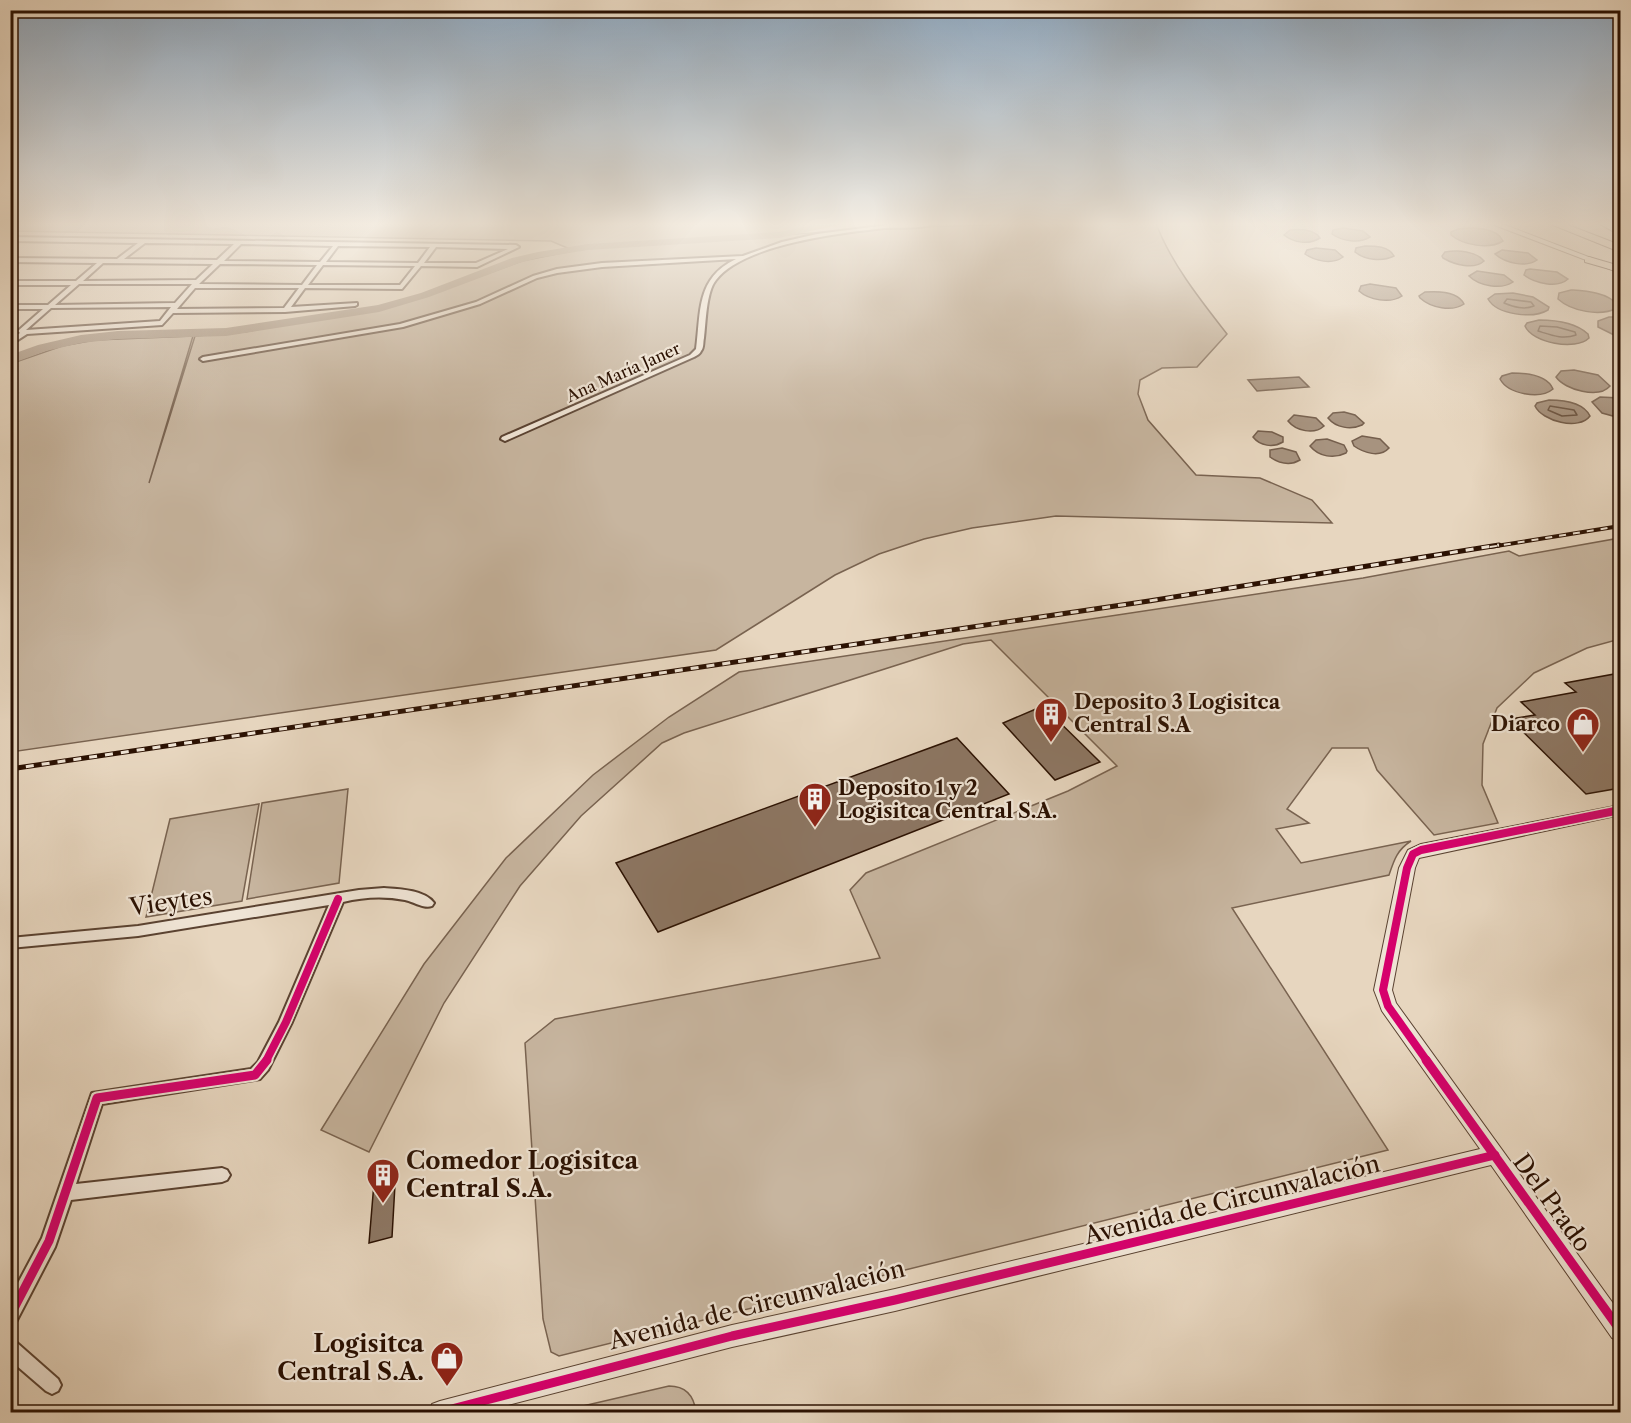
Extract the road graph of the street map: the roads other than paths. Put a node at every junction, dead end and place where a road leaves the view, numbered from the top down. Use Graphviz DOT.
graph roads {
  1 [pos="66,289"];
  2 [pos="191,289"];
  3 [pos="298,289"];
  4 [pos="509,289"];
  5 [pos="708,289"];
  6 [pos="355,304"];
  7 [pos="10,307"];
  8 [pos="46,307"];
  9 [pos="174,308"];
  10 [pos="285,310"];
  11 [pos="10,331"];
  12 [pos="23,332"];
  13 [pos="10,344"];
  14 [pos="203,359"];
  15 [pos="505,439"];
  16 [pos="1620,810"];
  17 [pos="338,899"];
  18 [pos="428,903"];
  19 [pos="10,943"];
  20 [pos="1496,1155"];
  21 [pos="222,1176"];
  22 [pos="64,1193"];
  23 [pos="10,1316"];
  24 [pos="1620,1330"];
  25 [pos="10,1348"];
  26 [pos="52,1385"];
  27 [pos="440,1413"];
  1 -- 8 [label="street"];
  2 -- 9 [label="street"];
  3 -- 10 [label="street"];
  4 -- 14 [label="street"];
  5 -- 15 [label="street, Ana María Janer"];
  6 -- 10 [label="street"];
  7 -- 8 [label="street"];
  8 -- 9 [label="street"];
  8 -- 12 [label="street"];
  9 -- 10 [label="street"];
  9 -- 12 [label="street"];
  11 -- 12 [label="street"];
  12 -- 13 [label="street"];
  16 -- 20 [label="street"];
  17 -- 18 [label="street, Vieytes"];
  17 -- 19 [label="street, Vieytes"];
  17 -- 22 [label="street"];
  20 -- 24 [label="street, Del Prado"];
  20 -- 27 [label="street, Avenida de Circunvalación"];
  21 -- 22 [label="street"];
  22 -- 23 [label="street"];
  25 -- 26 [label="street"];
}
